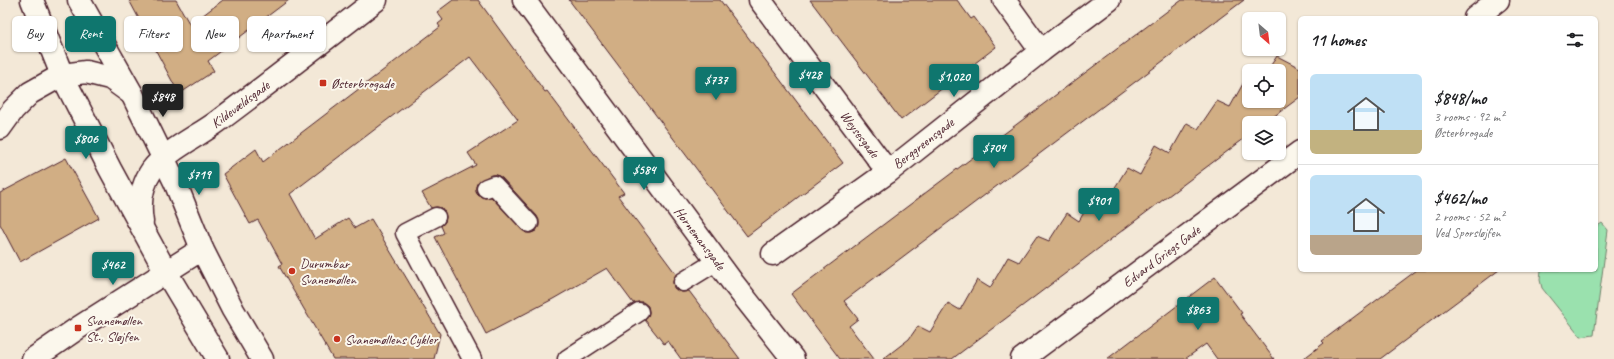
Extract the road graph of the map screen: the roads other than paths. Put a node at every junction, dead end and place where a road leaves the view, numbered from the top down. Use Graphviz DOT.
graph roads {
  1 [pos="32,0"];
  2 [pos="79,0"];
  3 [pos="376,0"];
  4 [pos="524,0"];
  5 [pos="760,0"];
  6 [pos="1004,0"];
  7 [pos="1109,0"];
  8 [pos="1498,0"];
  9 [pos="1478,16"];
  10 [pos="1041,51"];
  11 [pos="62,75"];
  12 [pos="132,94"];
  13 [pos="0,128"];
  14 [pos="1298,153"];
  15 [pos="164,157"];
  16 [pos="888,172"];
  17 [pos="486,188"];
  18 [pos="436,217"];
  19 [pos="529,223"];
  20 [pos="143,228"];
  21 [pos="202,249"];
  22 [pos="773,254"];
  23 [pos="717,261"];
  24 [pos="166,272"];
  25 [pos="683,282"];
  26 [pos="639,312"];
  27 [pos="33,359"];
  28 [pos="218,359"];
  29 [pos="262,359"];
  30 [pos="472,359"];
  31 [pos="567,359"];
  32 [pos="793,359"];
  33 [pos="1022,359"];
  1 -- 11 [label="street"];
  2 -- 12 [label="street"];
  3 -- 15 [label="street, Kildevældsgade"];
  4 -- 23 [label="street, Hornemansgade"];
  5 -- 16 [label="street, Weysesgade"];
  6 -- 10 [label="street"];
  7 -- 10 [label="street, Berggreensgade"];
  8 -- 9 [label="street"];
  10 -- 16 [label="street, Berggreensgade"];
  11 -- 12 [label="street"];
  11 -- 13 [label="street"];
  11 -- 20 [label="street"];
  12 -- 15 [label="street"];
  14 -- 33 [label="street, Edvard Griegs Gade"];
  15 -- 20 [label="street, Kildevældsgade"];
  15 -- 21 [label="street"];
  16 -- 22 [label="street, Berggreensgade"];
  17 -- 19 [label="lane"];
  18 -- 30 [label="lane"];
  20 -- 24 [label="street"];
  21 -- 24 [label="street"];
  21 -- 29 [label="street"];
  23 -- 25 [label="lane"];
  23 -- 32 [label="street, Hornemansgade"];
  24 -- 27 [label="street"];
  24 -- 28 [label="street"];
  26 -- 31 [label="lane"];
}
